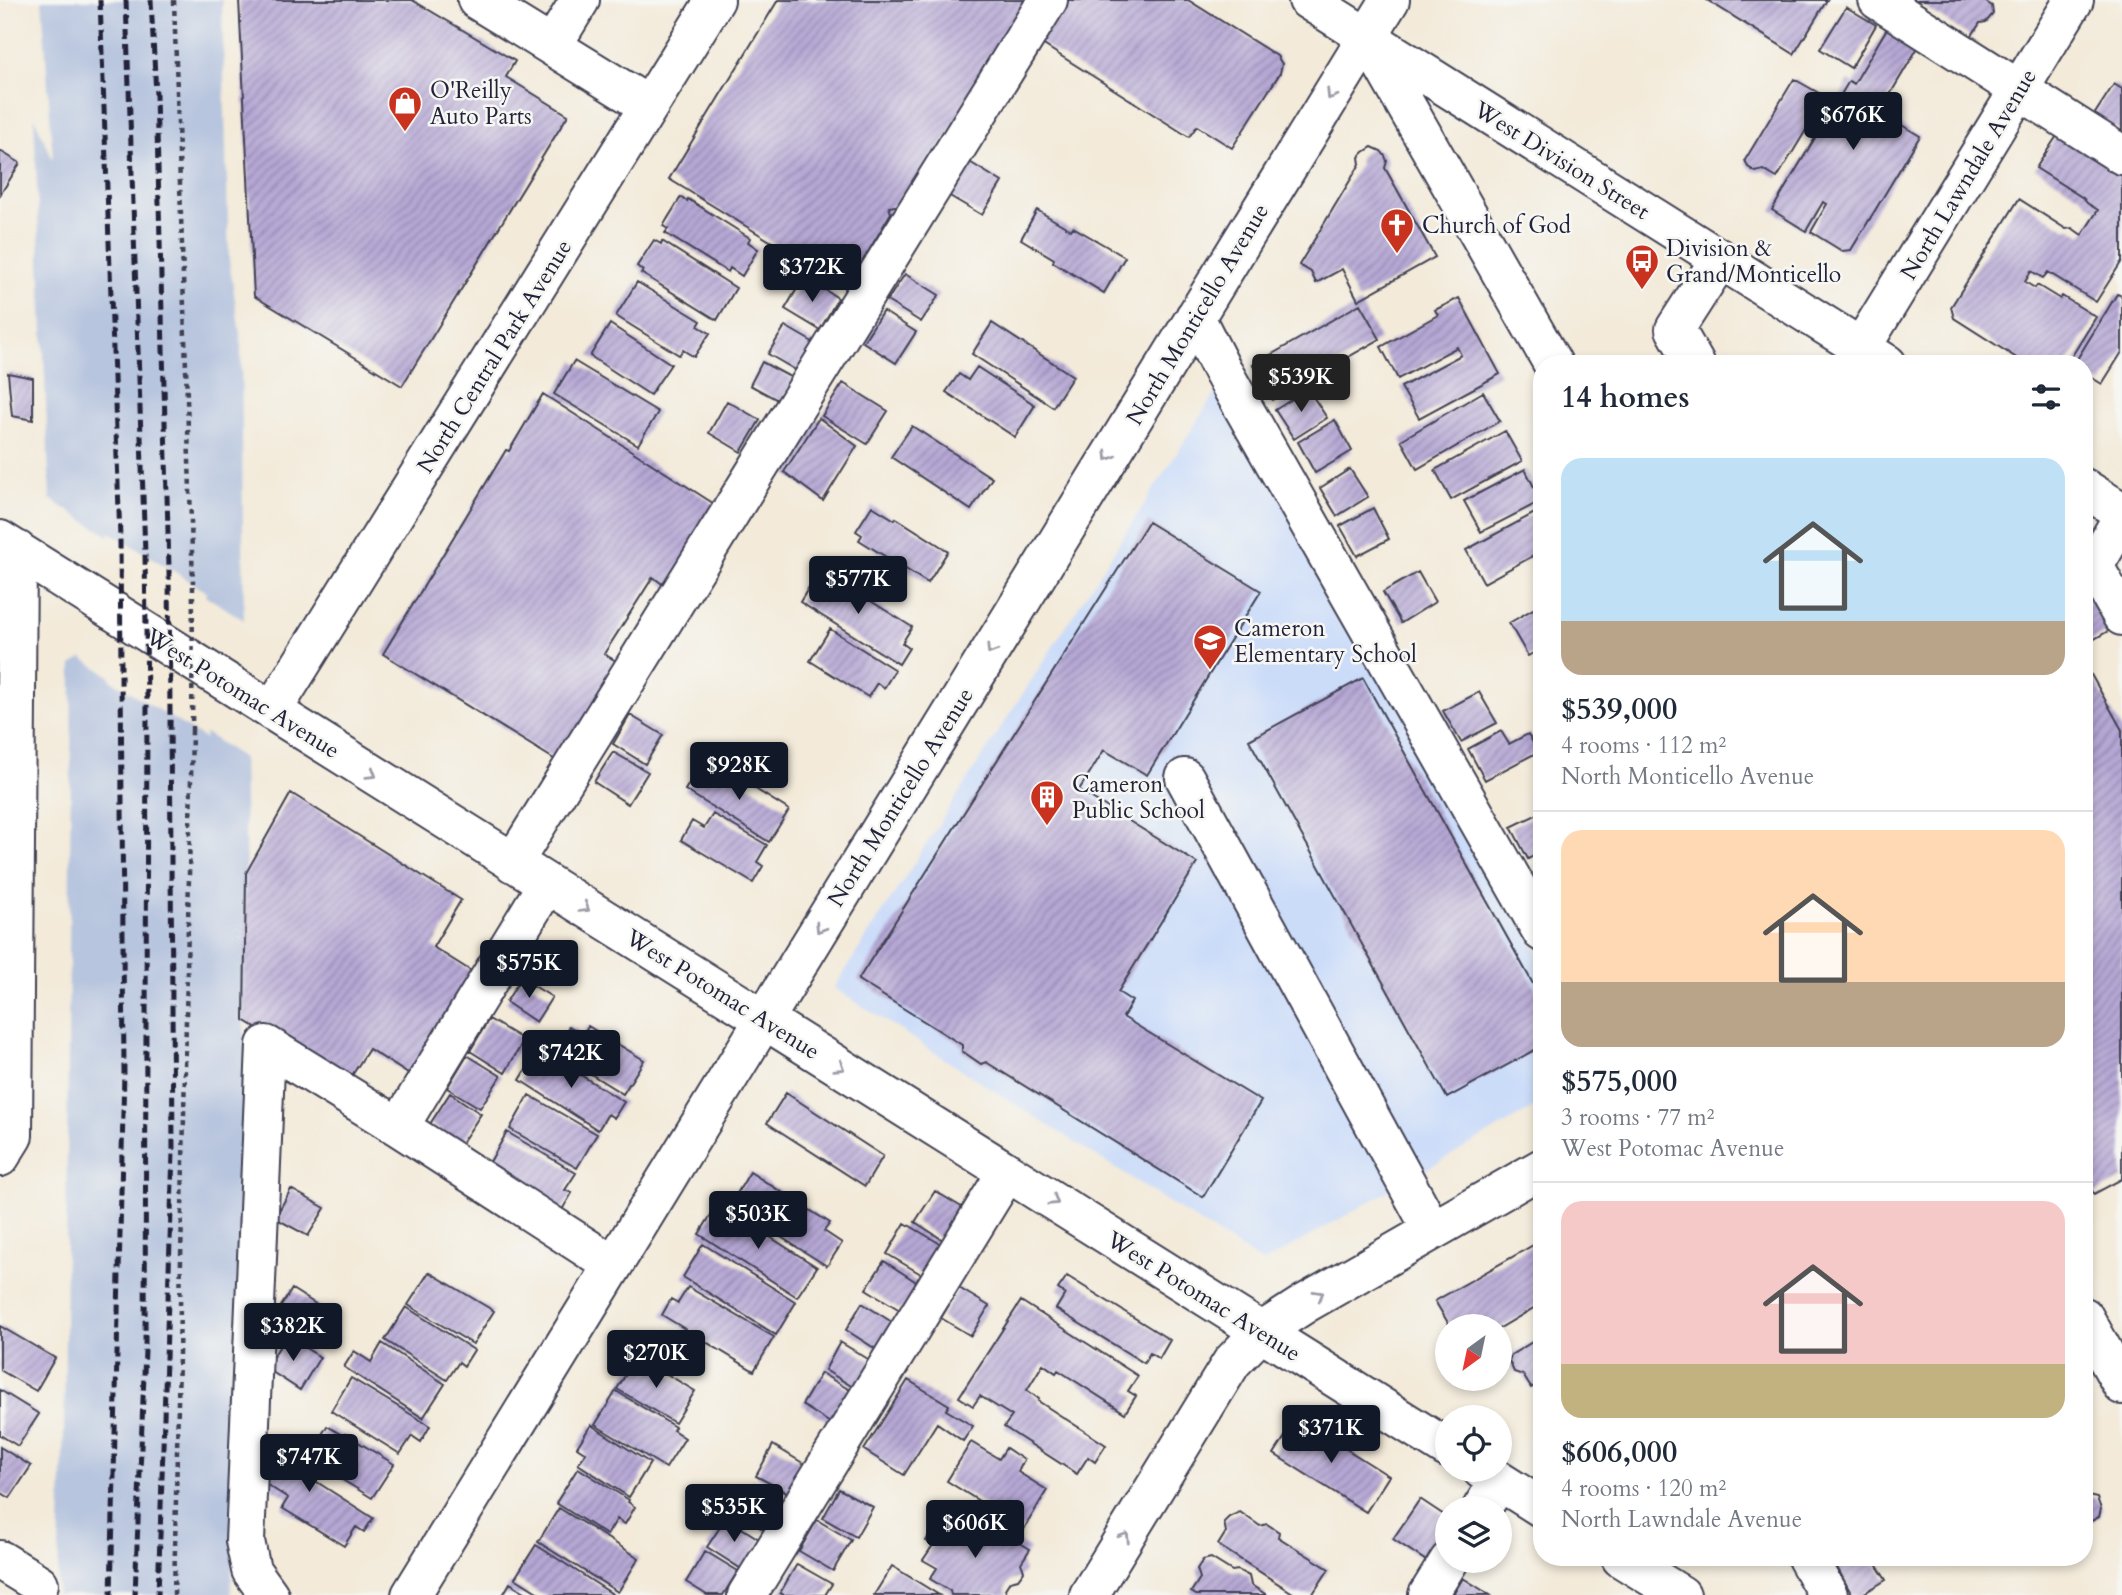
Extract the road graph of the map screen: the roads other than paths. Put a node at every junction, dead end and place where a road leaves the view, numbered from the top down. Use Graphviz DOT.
graph roads {
  1 [pos="477,0"];
  2 [pos="580,0"];
  3 [pos="715,0"];
  4 [pos="1048,0"];
  5 [pos="1308,0"];
  6 [pos="1347,0"];
  7 [pos="1390,0"];
  8 [pos="1878,0"];
  9 [pos="2074,0"];
  10 [pos="1367,37"];
  11 [pos="552,46"];
  12 [pos="2019,90"];
  13 [pos="649,106"];
  14 [pos="2122,155"];
  15 [pos="1720,259"];
  16 [pos="1195,317"];
  17 [pos="1548,355"];
  18 [pos="1690,355"];
  19 [pos="1872,355"];
  20 [pos="1875,355"];
  21 [pos="2093,494"];
  22 [pos="2122,512"];
  23 [pos="2122,518"];
  24 [pos="8,545"];
  25 [pos="2122,616"];
  26 [pos="272,712"];
  27 [pos="1185,778"];
  28 [pos="513,863"];
  29 [pos="7,875"];
  30 [pos="547,884"];
  31 [pos="1533,916"];
  32 [pos="763,1020"];
  33 [pos="399,1127"];
  34 [pos="0,1157"];
  35 [pos="1007,1172"];
  36 [pos="1533,1173"];
  37 [pos="1432,1230"];
  38 [pos="613,1265"];
  39 [pos="1261,1332"];
  40 [pos="2093,1333"];
  41 [pos="2122,1385"];
  42 [pos="1435,1441"];
  43 [pos="1487,1486"];
  44 [pos="1533,1504"];
  45 [pos="0,1560"];
  46 [pos="1634,1566"];
  47 [pos="1812,1566"];
  48 [pos="1442,1573"];
  49 [pos="39,1584"];
  50 [pos="268,1595"];
  51 [pos="411,1595"];
  52 [pos="747,1595"];
  53 [pos="1089,1595"];
  54 [pos="1428,1595"];
  55 [pos="1681,1595"];
  56 [pos="1828,1595"];
  1 -- 11 [label="street"];
  2 -- 11 [label="street"];
  3 -- 13 [label="street, North Central Park Avenue"];
  4 -- 28 [label="street"];
  5 -- 10 [label="street, West Division Street"];
  6 -- 10 [label="street"];
  7 -- 10 [label="street, North Monticello Avenue"];
  8 -- 12 [label="street"];
  9 -- 12 [label="street, North Lawndale Avenue"];
  10 -- 15 [label="street, West Division Street"];
  10 -- 16 [label="street, North Monticello Avenue, one-way"];
  10 -- 17 [label="street"];
  11 -- 13 [label="street"];
  12 -- 14 [label="street"];
  12 -- 20 [label="street, North Lawndale Avenue"];
  13 -- 26 [label="street, North Central Park Avenue"];
  15 -- 18 [label="street"];
  15 -- 19 [label="street, West Division Street"];
  16 -- 31 [label="street"];
  16 -- 32 [label="street, North Monticello Avenue, one-way"];
  21 -- 22 [label="street"];
  23 -- 25 [label="street"];
  24 -- 26 [label="street, West Potomac Avenue"];
  24 -- 29 [label="street"];
  26 -- 28 [label="street, West Potomac Avenue, one-way"];
  27 -- 37 [label="street"];
  28 -- 30 [label="street, West Potomac Avenue"];
  29 -- 34 [label="street"];
  30 -- 32 [label="street, West Potomac Avenue, one-way"];
  30 -- 33 [label="street"];
  32 -- 35 [label="street, West Potomac Avenue, one-way"];
  32 -- 38 [label="street, North Monticello Avenue"];
  33 -- 38 [label="street"];
  33 -- 50 [label="street"];
  35 -- 39 [label="street, West Potomac Avenue, one-way"];
  35 -- 52 [label="street"];
  36 -- 37 [label="street"];
  39 -- 37 [label="street, one-way"];
  38 -- 51 [label="street, North Monticello Avenue"];
  39 -- 42 [label="street, West Potomac Avenue"];
  53 -- 39 [label="street, one-way"];
  40 -- 41 [label="street"];
  43 -- 44 [label="street"];
  45 -- 49 [label="street"];
  46 -- 55 [label="street"];
  47 -- 56 [label="street"];
  48 -- 54 [label="street"];
}
